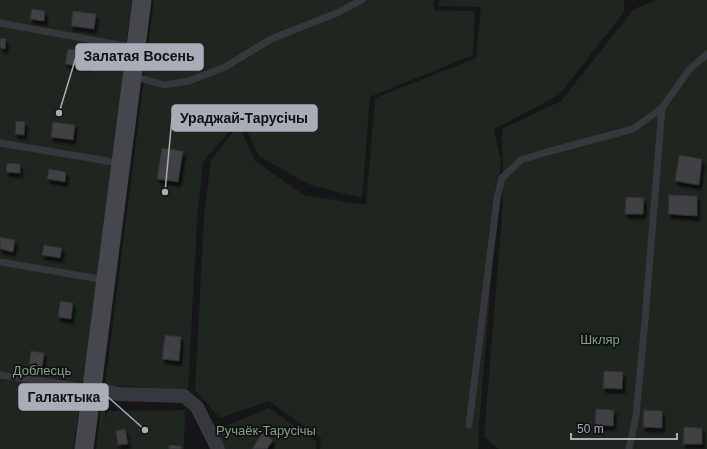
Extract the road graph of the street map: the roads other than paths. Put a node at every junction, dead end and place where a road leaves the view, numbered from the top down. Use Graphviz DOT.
graph roads {
  1 [pos="142,0"];
  2 [pos="362,0"];
  3 [pos="0,23"];
  4 [pos="136,48"];
  5 [pos="707,54"];
  6 [pos="133,76"];
  7 [pos="662,108"];
  8 [pos="0,143"];
  9 [pos="122,164"];
  10 [pos="0,262"];
  11 [pos="106,280"];
  12 [pos="0,375"];
  13 [pos="92,389"];
  14 [pos="469,425"];
  15 [pos="84,449"];
  16 [pos="218,449"];
  17 [pos="629,449"];
  1 -- 4 [label="street"];
  2 -- 6 [label="lane"];
  3 -- 4 [label="lane"];
  4 -- 6 [label="street"];
  5 -- 7 [label="lane"];
  6 -- 9 [label="street"];
  7 -- 14 [label="lane"];
  7 -- 17 [label="lane"];
  8 -- 9 [label="lane"];
  9 -- 11 [label="street"];
  10 -- 11 [label="lane"];
  11 -- 13 [label="street"];
  12 -- 13 [label="lane"];
  13 -- 15 [label="street"];
  13 -- 16 [label="street"];
}
